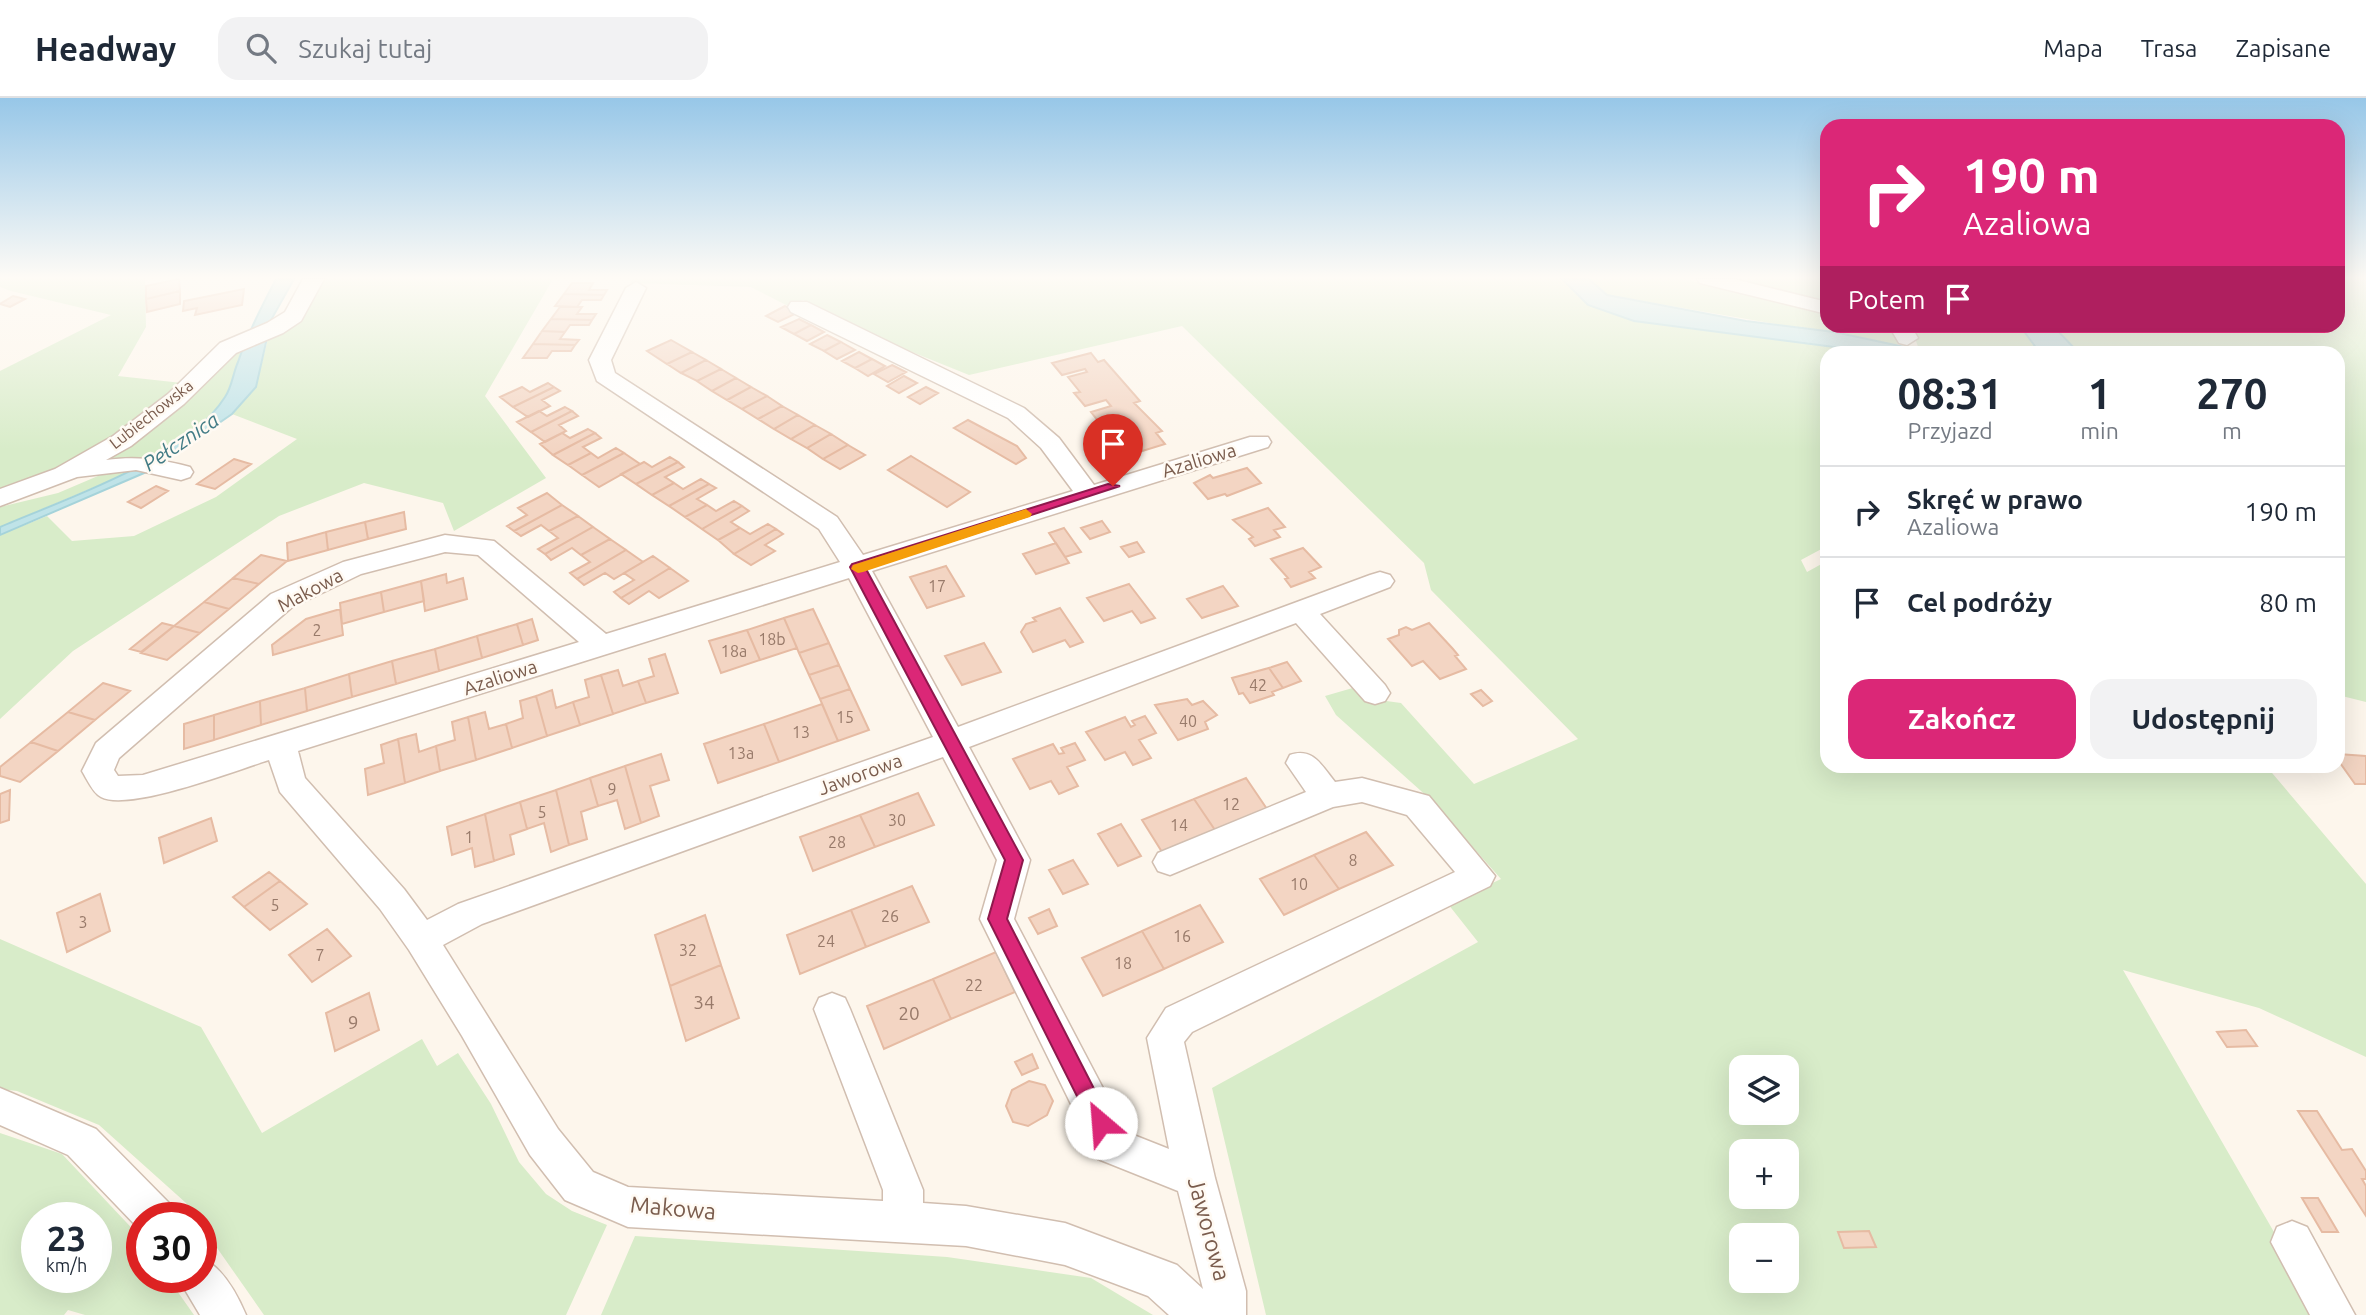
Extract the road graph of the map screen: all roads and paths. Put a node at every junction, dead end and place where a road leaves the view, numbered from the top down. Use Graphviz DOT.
graph roads {
  1 [pos="257,336"];
  2 [pos="612,336"];
  3 [pos="858,336"];
  4 [pos="1259,442"];
  5 [pos="171,470"];
  6 [pos="64,474"];
  7 [pos="1088,494"];
  8 [pos="0,498"];
  9 [pos="857,567"];
  10 [pos="1380,581"];
  11 [pos="1302,612"];
  12 [pos="601,645"];
  13 [pos="1375,692"];
  14 [pos="949,743"];
  15 [pos="281,746"];
  16 [pos="1301,763"];
  17 [pos="143,787"];
  18 [pos="1328,796"];
  19 [pos="1170,862"];
  20 [pos="421,940"];
  21 [pos="832,1009"];
  22 [pos="0,1106"];
  23 [pos="1195,1178"];
  24 [pos="140,1202"];
  25 [pos="902,1222"];
  26 [pos="2292,1242"];
  27 [pos="210,1293"];
  28 [pos="225,1315"];
  29 [pos="1201,1315"];
  30 [pos="1225,1315"];
  31 [pos="2334,1315"];
  1 -- 6 [label="street, Lubiechowska"];
  2 -- 9 [label="street"];
  3 -- 7 [label="street"];
  4 -- 7 [label="street, Azaliowa"];
  5 -- 6 [label="street"];
  6 -- 8 [label="street, Lubiechowska"];
  7 -- 9 [label="street, Azaliowa"];
  9 -- 12 [label="street, Azaliowa"];
  9 -- 14 [label="street"];
  10 -- 11 [label="street, Jaworowa"];
  11 -- 13 [label="street"];
  11 -- 14 [label="street, Jaworowa"];
  12 -- 15 [label="street, Azaliowa"];
  12 -- 17 [label="street, Makowa"];
  14 -- 20 [label="street, Jaworowa"];
  14 -- 23 [label="street"];
  15 -- 17 [label="street, Azaliowa"];
  15 -- 20 [label="street, Makowa"];
  16 -- 18 [label="street"];
  18 -- 19 [label="street"];
  18 -- 23 [label="street, Jaworowa"];
  20 -- 25 [label="street, Makowa"];
  21 -- 25 [label="street"];
  22 -- 24 [label="street"];
  23 -- 30 [label="street, Jaworowa"];
  25 -- 29 [label="street, Makowa"];
  26 -- 31 [label="street"];
  27 -- 28 [label="street"];
}
